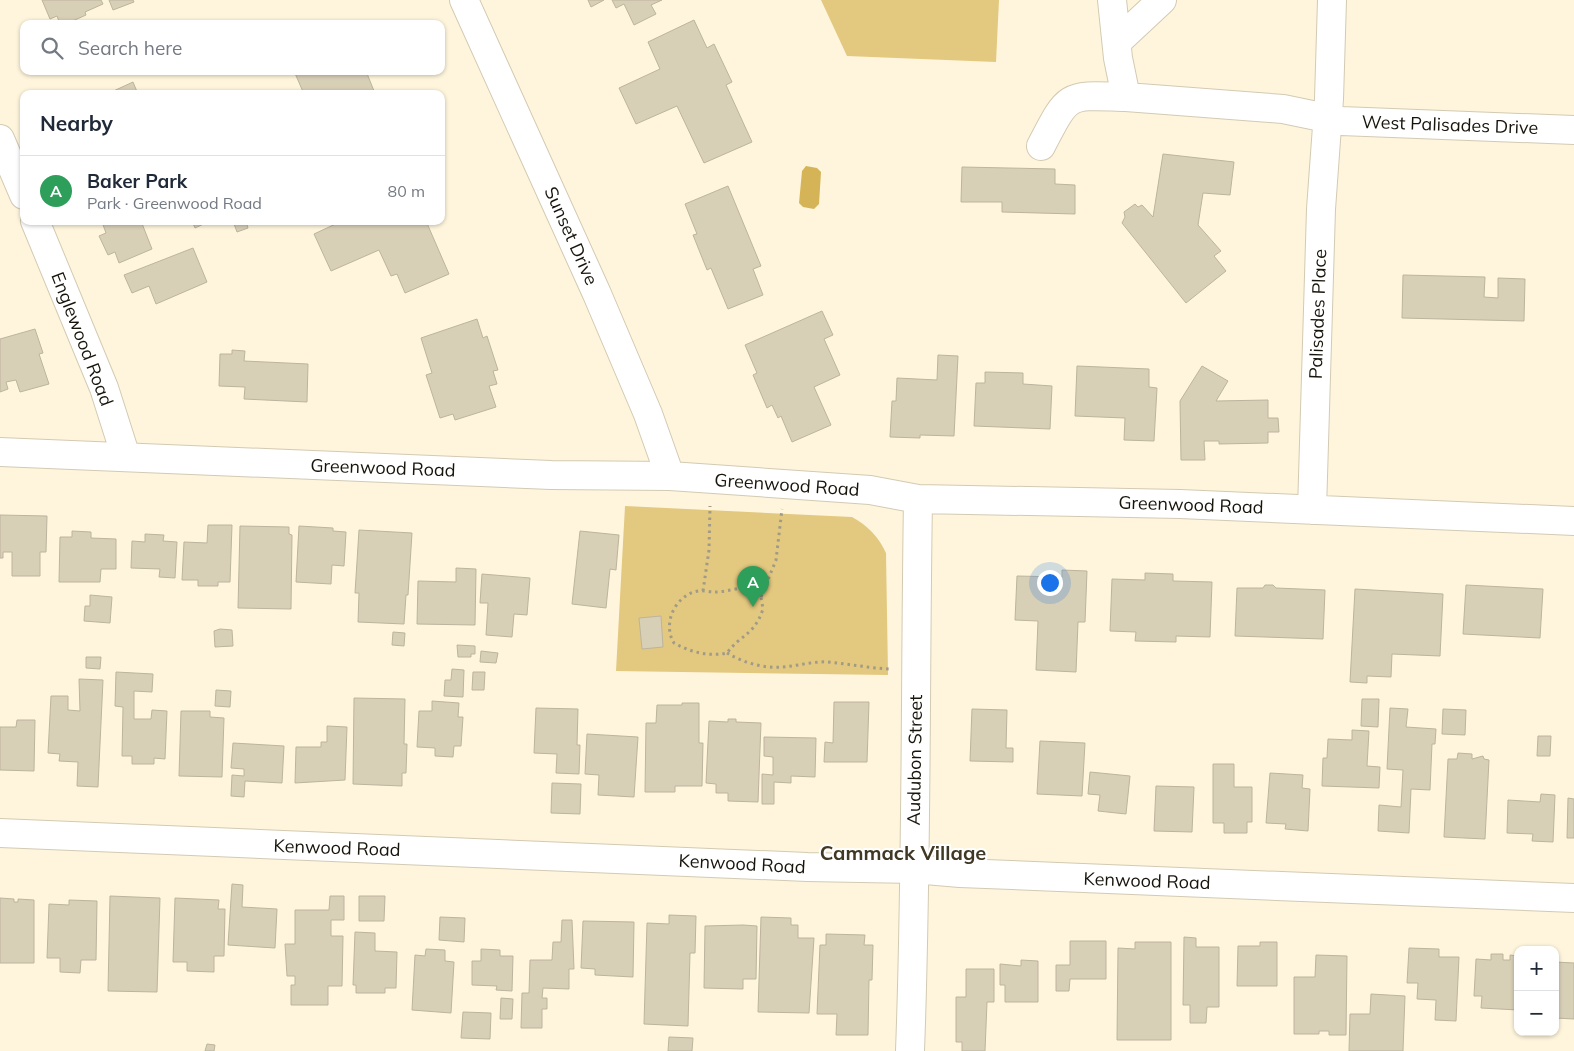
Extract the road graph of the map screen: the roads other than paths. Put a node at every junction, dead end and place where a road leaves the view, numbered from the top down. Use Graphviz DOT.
graph roads {
  1 [pos="464,0"];
  2 [pos="1112,0"];
  3 [pos="1162,0"];
  4 [pos="1332,0"];
  5 [pos="1117,42"];
  6 [pos="1126,97"];
  7 [pos="1327,119"];
  8 [pos="1574,130"];
  9 [pos="0,139"];
  10 [pos="1041,146"];
  11 [pos="20,186"];
  12 [pos="37,225"];
  13 [pos="0,452"];
  14 [pos="126,457"];
  15 [pos="670,476"];
  16 [pos="918,499"];
  17 [pos="1312,510"];
  18 [pos="1574,521"];
  19 [pos="0,833"];
  20 [pos="914,869"];
  21 [pos="1574,898"];
  22 [pos="910,1051"];
  1 -- 15 [label="street, Sunset Drive"];
  2 -- 5 [label="street"];
  3 -- 5 [label="street"];
  4 -- 7 [label="street, Palisades Place"];
  5 -- 6 [label="street"];
  6 -- 7 [label="street, West Palisades Drive"];
  6 -- 10 [label="street, West Palisades Drive"];
  7 -- 8 [label="street, West Palisades Drive"];
  7 -- 17 [label="street, Palisades Place"];
  9 -- 11 [label="street"];
  12 -- 14 [label="street, Englewood Road"];
  13 -- 14 [label="street, Greenwood Road"];
  14 -- 15 [label="street, Greenwood Road"];
  15 -- 16 [label="street, Greenwood Road"];
  16 -- 17 [label="street, Greenwood Road"];
  16 -- 20 [label="street, Audubon Street"];
  17 -- 18 [label="street, Greenwood Road"];
  19 -- 20 [label="street, Kenwood Road"];
  20 -- 21 [label="street, Kenwood Road"];
  20 -- 22 [label="street, Audubon Street"];
}
